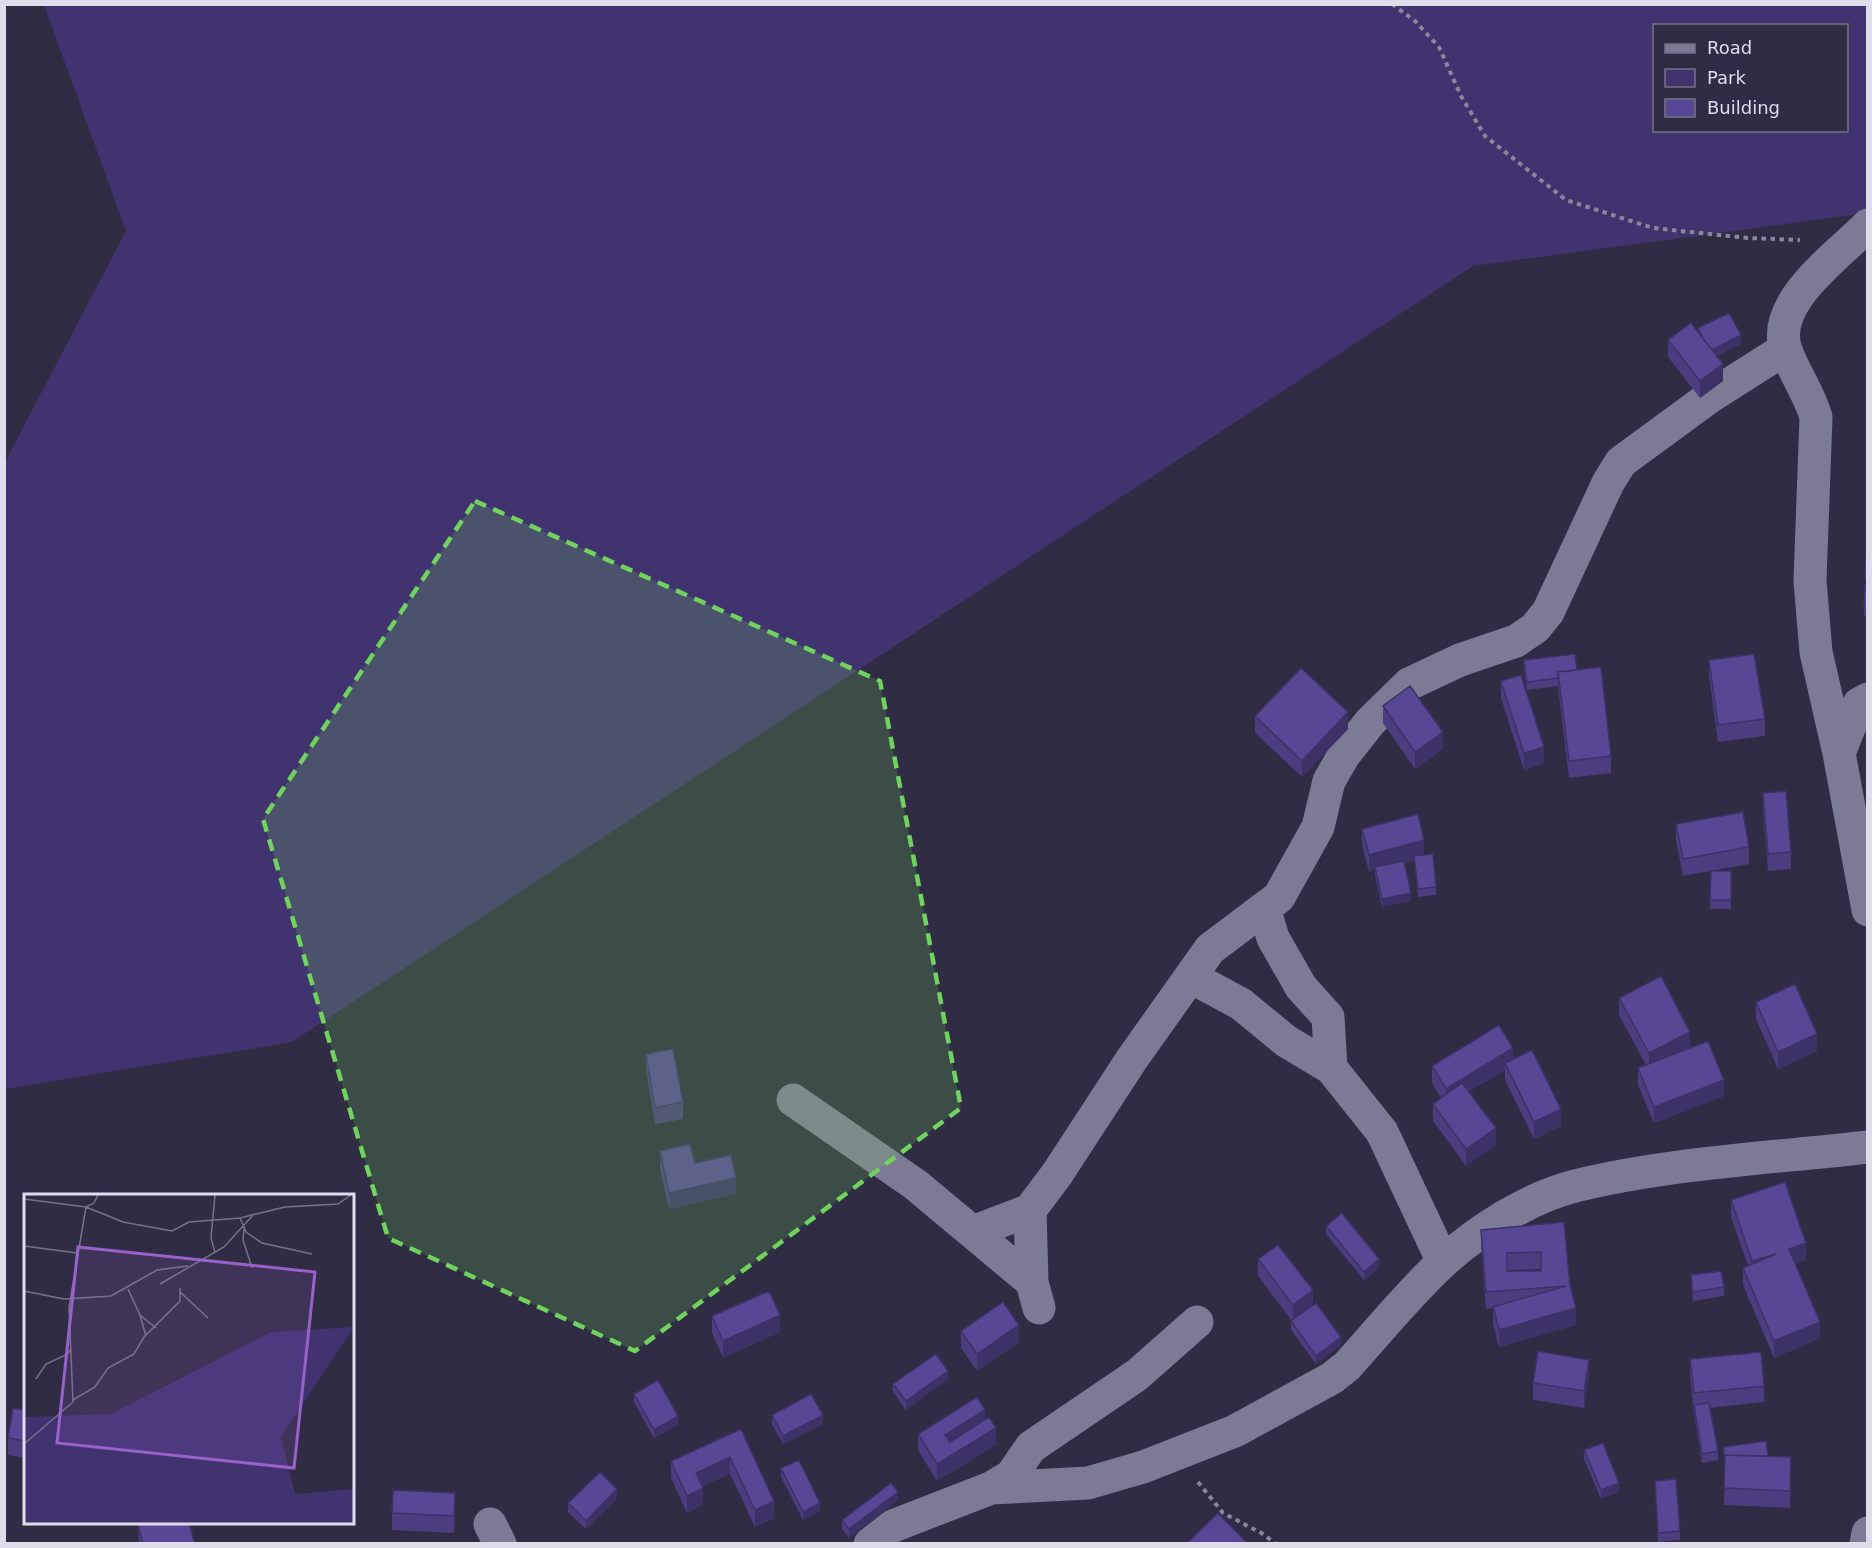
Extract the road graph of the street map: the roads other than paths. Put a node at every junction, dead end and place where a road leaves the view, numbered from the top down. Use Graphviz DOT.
graph roads {
  1 [pos="1860,233"];
  2 [pos="1785,349"];
  3 [pos="1868,699"];
  4 [pos="1839,753"];
  5 [pos="1264,908"];
  6 [pos="1868,910"];
  7 [pos="1191,977"];
  8 [pos="1331,1068"];
  9 [pos="793,1100"];
  10 [pos="1868,1147"];
  11 [pos="1030,1210"];
  12 [pos="973,1232"];
  13 [pos="1443,1262"];
  14 [pos="1197,1322"];
  15 [pos="991,1488"];
  16 [pos="1868,1533"];
  17 [pos="870,1544"];
  18 [pos="1866,1544"];
  1 -- 2 [label="street"];
  2 -- 4 [label="street"];
  2 -- 5 [label="street"];
  3 -- 4 [label="street"];
  4 -- 6 [label="street"];
  5 -- 7 [label="street"];
  5 -- 8 [label="street"];
  7 -- 8 [label="street"];
  7 -- 11 [label="street"];
  8 -- 13 [label="street"];
  9 -- 12 [label="street"];
  10 -- 13 [label="street"];
  11 -- 12 [label="street"];
  11 -- 12 [label="street"];
  13 -- 15 [label="street"];
  14 -- 15 [label="street"];
  15 -- 17 [label="street"];
  16 -- 18 [label="street"];
}
